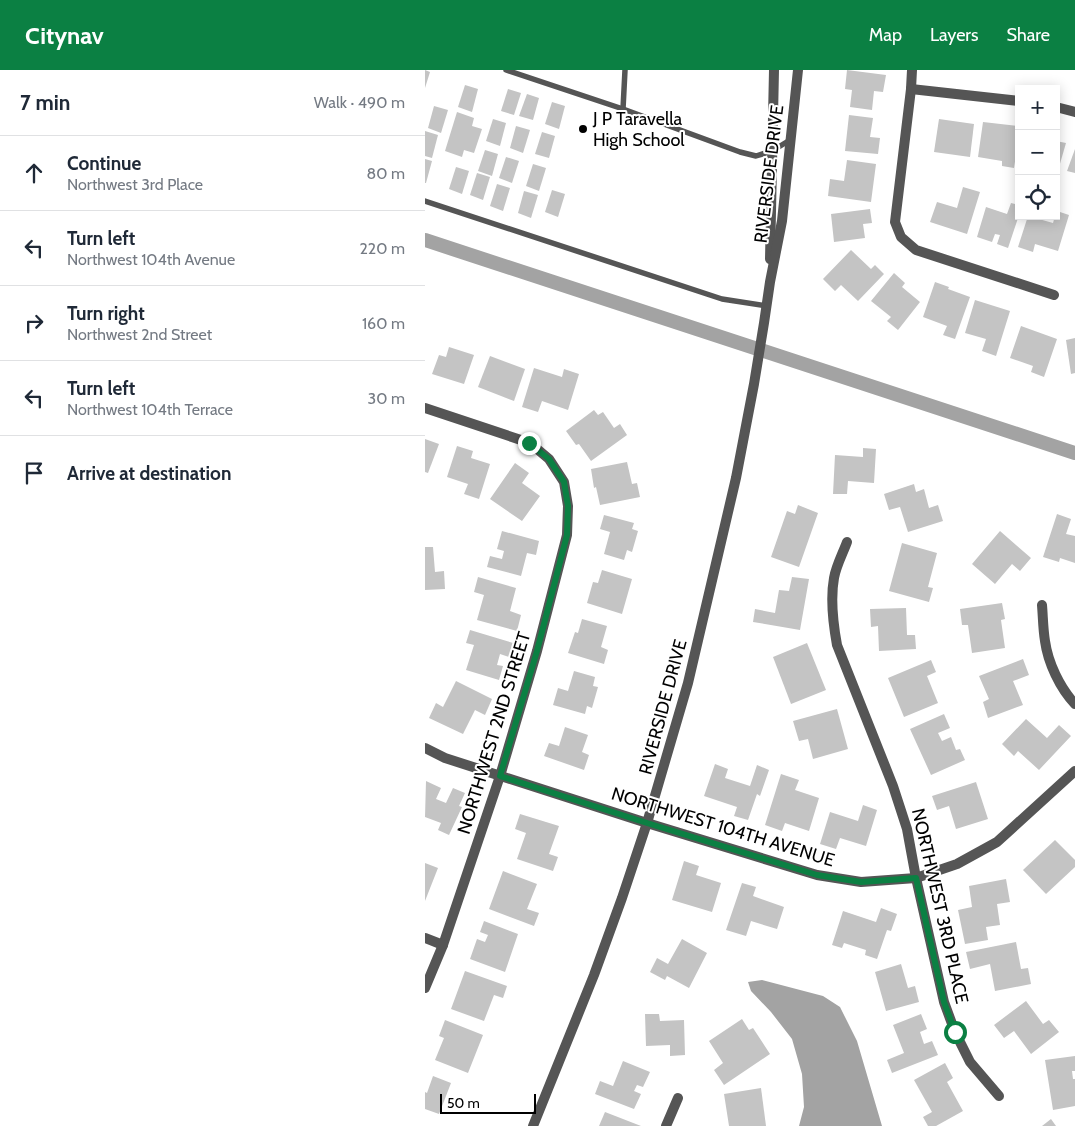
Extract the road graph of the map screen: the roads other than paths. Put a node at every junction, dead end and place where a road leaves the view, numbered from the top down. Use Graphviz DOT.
graph roads {
  1 [pos="506,70"];
  2 [pos="625,70"];
  3 [pos="774,70"];
  4 [pos="798,70"];
  5 [pos="912,70"];
  6 [pos="911,89"];
  7 [pos="1015,101"];
  8 [pos="1060,108"];
  9 [pos="623,109"];
  10 [pos="1075,112"];
  11 [pos="790,140"];
  12 [pos="772,151"];
  13 [pos="425,201"];
  14 [pos="770,282"];
  15 [pos="1053,295"];
  16 [pos="767,306"];
  17 [pos="425,408"];
  18 [pos="847,542"];
  19 [pos="1042,605"];
  20 [pos="1075,704"];
  21 [pos="425,748"];
  22 [pos="1075,771"];
  23 [pos="500,776"];
  24 [pos="647,823"];
  25 [pos="916,878"];
  26 [pos="425,938"];
  27 [pos="443,945"];
  28 [pos="425,988"];
  29 [pos="999,1096"];
  30 [pos="679,1098"];
  31 [pos="533,1126"];
  32 [pos="667,1126"];
  1 -- 9 [label="lane"];
  2 -- 9 [label="lane"];
  3 -- 12 [label="street, RIVERSIDE DRIVE"];
  4 -- 11 [label="street, RIVERSIDE DRIVE"];
  5 -- 6 [label="street"];
  6 -- 7 [label="street"];
  6 -- 15 [label="street"];
  8 -- 10 [label="street"];
  9 -- 12 [label="lane"];
  11 -- 12 [label="lane"];
  11 -- 14 [label="street, RIVERSIDE DRIVE"];
  12 -- 14 [label="street, RIVERSIDE DRIVE"];
  13 -- 16 [label="lane"];
  14 -- 16 [label="street, RIVERSIDE DRIVE"];
  16 -- 24 [label="street, RIVERSIDE DRIVE"];
  17 -- 23 [label="street, NORTHWEST 2ND STREET"];
  18 -- 25 [label="street, NORTHWEST 3RD PLACE"];
  19 -- 20 [label="street"];
  21 -- 23 [label="street, NORTHWEST 104TH AVENUE"];
  22 -- 25 [label="street, NORTHWEST 104TH AVENUE"];
  23 -- 24 [label="street, NORTHWEST 104TH AVENUE"];
  23 -- 27 [label="street, NORTHWEST 2ND STREET"];
  24 -- 25 [label="street, NORTHWEST 104TH AVENUE"];
  24 -- 31 [label="street, RIVERSIDE DRIVE"];
  25 -- 29 [label="street, NORTHWEST 3RD PLACE"];
  26 -- 27 [label="street"];
  27 -- 28 [label="street, NORTHWEST 2ND STREET"];
  30 -- 32 [label="street"];
}
